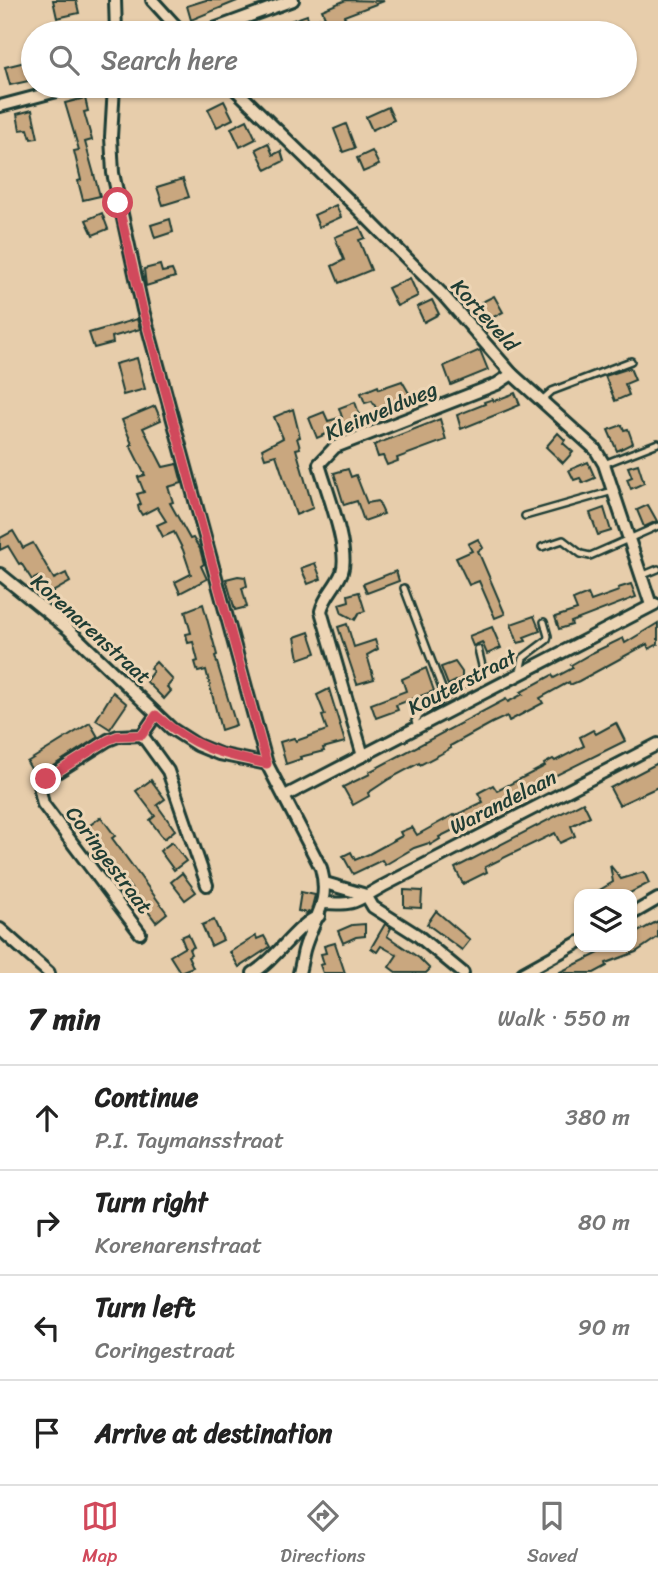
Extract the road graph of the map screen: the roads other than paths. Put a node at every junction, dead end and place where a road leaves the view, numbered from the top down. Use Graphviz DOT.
graph roads {
  1 [pos="115,0"];
  2 [pos="152,0"];
  3 [pos="293,0"];
  4 [pos="116,21"];
  5 [pos="171,21"];
  6 [pos="236,21"];
  7 [pos="30,98"];
  8 [pos="114,98"];
  9 [pos="244,98"];
  10 [pos="0,106"];
  11 [pos="632,361"];
  12 [pos="512,374"];
  13 [pos="542,400"];
  14 [pos="658,443"];
  15 [pos="604,464"];
  16 [pos="613,491"];
  17 [pos="525,516"];
  18 [pos="658,526"];
  19 [pos="629,538"];
  20 [pos="542,547"];
  21 [pos="658,569"];
  22 [pos="0,574"];
  23 [pos="641,576"];
  24 [pos="404,588"];
  25 [pos="654,605"];
  26 [pos="544,622"];
  27 [pos="478,649"];
  28 [pos="520,675"];
  29 [pos="443,698"];
  30 [pos="156,715"];
  31 [pos="417,726"];
  32 [pos="142,735"];
  33 [pos="658,744"];
  34 [pos="363,756"];
  35 [pos="267,764"];
  36 [pos="285,796"];
  37 [pos="325,883"];
  38 [pos="207,885"];
  39 [pos="366,895"];
  40 [pos="658,900"];
  41 [pos="323,903"];
  42 [pos="637,911"];
  43 [pos="319,916"];
  44 [pos="0,929"];
  45 [pos="139,933"];
  46 [pos="574,945"];
  47 [pos="49,973"];
  48 [pos="253,973"];
  49 [pos="299,973"];
  50 [pos="463,973"];
  51 [pos="523,973"];
  1 -- 4 [label="street"];
  2 -- 5 [label="street"];
  3 -- 6 [label="street"];
  7 -- 10 [label="street"];
  8 -- 35 [label="street"];
  9 -- 12 [label="street, Korteveld"];
  11 -- 13 [label="lane"];
  12 -- 13 [label="street, Korteveld"];
  12 -- 34 [label="street, Kleinveldweg"];
  13 -- 15 [label="street, Korteveld"];
  14 -- 15 [label="lane"];
  15 -- 16 [label="street, Korteveld"];
  16 -- 17 [label="lane"];
  16 -- 19 [label="street, Korteveld"];
  18 -- 19 [label="lane"];
  19 -- 20 [label="lane"];
  19 -- 23 [label="street, Korteveld"];
  21 -- 23 [label="lane"];
  22 -- 30 [label="street, Korenarenstraat"];
  23 -- 25 [label="street, Korteveld"];
  24 -- 29 [label="lane"];
  25 -- 28 [label="street, Kouterstraat"];
  26 -- 28 [label="lane"];
  27 -- 29 [label="lane"];
  28 -- 31 [label="street, Kouterstraat"];
  29 -- 31 [label="lane"];
  30 -- 32 [label="street"];
  30 -- 35 [label="street, Korenarenstraat"];
  31 -- 34 [label="street, Kouterstraat"];
  32 -- 38 [label="street"];
  32 -- 45 [label="street, Coringestraat"];
  33 -- 39 [label="street, Warandelaan"];
  34 -- 36 [label="street, Kouterstraat"];
  35 -- 36 [label="street"];
  36 -- 37 [label="street"];
  37 -- 39 [label="street"];
  37 -- 41 [label="street"];
  39 -- 41 [label="street, Warandelaan"];
  39 -- 50 [label="street"];
  40 -- 42 [label="street"];
  41 -- 43 [label="street"];
  43 -- 48 [label="street"];
  43 -- 49 [label="street"];
  44 -- 47 [label="street"];
  46 -- 51 [label="street"];
}
